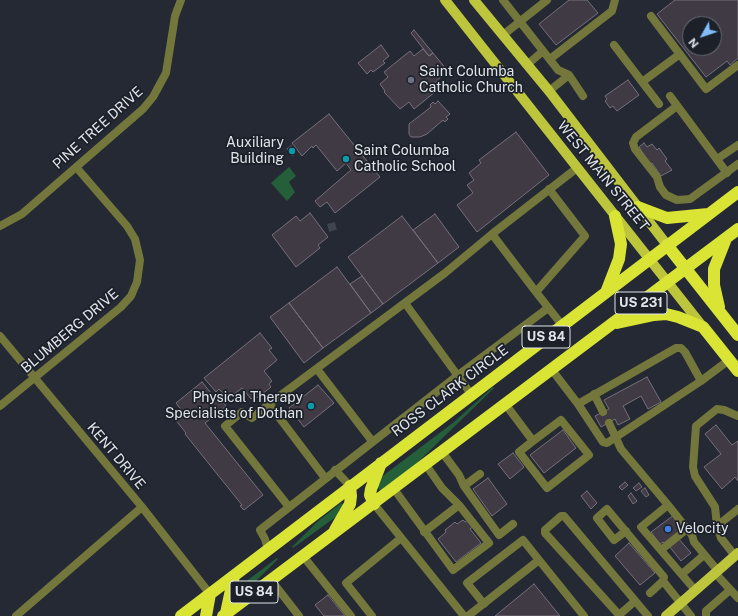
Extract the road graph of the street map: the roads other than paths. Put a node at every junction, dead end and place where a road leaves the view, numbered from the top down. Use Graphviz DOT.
graph roads {
  1 [pos="181,0"];
  2 [pos="445,0"];
  3 [pos="474,0"];
  4 [pos="503,0"];
  5 [pos="546,0"];
  6 [pos="615,0"];
  7 [pos="651,16"];
  8 [pos="520,22"];
  9 [pos="503,35"];
  10 [pos="614,45"];
  11 [pos="543,51"];
  12 [pos="680,54"];
  13 [pos="550,59"];
  14 [pos="528,64"];
  15 [pos="738,65"];
  16 [pos="569,75"];
  17 [pos="642,82"];
  18 [pos="549,91"];
  19 [pos="583,96"];
  20 [pos="670,96"];
  21 [pos="659,104"];
  22 [pos="678,106"];
  23 [pos="738,145"];
  24 [pos="717,159"];
  25 [pos="738,164"];
  26 [pos="76,167"];
  27 [pos="577,168"];
  28 [pos="727,173"];
  29 [pos="549,189"];
  30 [pos="738,192"];
  31 [pos="638,208"];
  32 [pos="709,214"];
  33 [pos="615,216"];
  34 [pos="0,226"];
  35 [pos="738,229"];
  36 [pos="492,234"];
  37 [pos="726,238"];
  38 [pos="667,245"];
  39 [pos="649,259"];
  40 [pos="686,269"];
  41 [pos="668,282"];
  42 [pos="536,292"];
  43 [pos="606,292"];
  44 [pos="405,303"];
  45 [pos="548,308"];
  46 [pos="720,312"];
  47 [pos="614,323"];
  48 [pos="562,325"];
  49 [pos="703,327"];
  50 [pos="738,335"];
  51 [pos="0,336"];
  52 [pos="729,360"];
  53 [pos="317,369"];
  54 [pos="552,370"];
  55 [pos="738,371"];
  56 [pos="457,376"];
  57 [pos="35,378"];
  58 [pos="701,381"];
  59 [pos="471,394"];
  60 [pos="594,394"];
  61 [pos="269,404"];
  62 [pos="578,404"];
  63 [pos="506,405"];
  64 [pos="0,406"];
  65 [pos="603,412"];
  66 [pos="738,416"];
  67 [pos="609,422"];
  68 [pos="614,437"];
  69 [pos="372,441"];
  70 [pos="533,441"];
  71 [pos="442,452"];
  72 [pos="381,462"];
  73 [pos="426,465"];
  74 [pos="335,470"];
  75 [pos="480,474"];
  76 [pos="325,478"];
  77 [pos="350,486"];
  78 [pos="464,486"];
  79 [pos="394,489"];
  80 [pos="374,504"];
  81 [pos="459,505"];
  82 [pos="668,505"];
  83 [pos="289,506"];
  84 [pos="142,507"];
  85 [pos="738,509"];
  86 [pos="513,524"];
  87 [pos="716,526"];
  88 [pos="687,529"];
  89 [pos="626,531"];
  90 [pos="424,532"];
  91 [pos="333,534"];
  92 [pos="401,538"];
  93 [pos="268,550"];
  94 [pos="661,550"];
  95 [pos="704,555"];
  96 [pos="737,555"];
  97 [pos="303,556"];
  98 [pos="540,560"];
  99 [pos="716,572"];
  100 [pos="682,574"];
  101 [pos="234,576"];
  102 [pos="271,580"];
  103 [pos="663,581"];
  104 [pos="695,590"];
  105 [pos="730,590"];
  106 [pos="650,593"];
  107 [pos="210,594"];
  108 [pos="738,598"];
  109 [pos="635,601"];
  110 [pos="680,603"];
  111 [pos="484,604"];
  112 [pos="226,615"];
  113 [pos="619,615"];
  114 [pos="16,616"];
  115 [pos="181,616"];
  116 [pos="206,616"];
  117 [pos="299,616"];
  118 [pos="351,616"];
  119 [pos="372,616"];
  120 [pos="464,616"];
  121 [pos="468,616"];
  122 [pos="584,616"];
  123 [pos="648,616"];
  124 [pos="666,616"];
  125 [pos="691,616"];
  126 [pos="706,616"];
  1 -- 26 [label="street, PINE TREE DRIVE"];
  2 -- 27 [label="main road, WEST MAIN STREET"];
  3 -- 9 [label="main road, WEST MAIN STREET"];
  4 -- 8 [label="street"];
  5 -- 8 [label="street"];
  6 -- 13 [label="street"];
  7 -- 12 [label="street"];
  8 -- 9 [label="street"];
  8 -- 11 [label="street"];
  9 -- 14 [label="main road, WEST MAIN STREET"];
  10 -- 17 [label="street"];
  11 -- 13 [label="street"];
  11 -- 14 [label="street"];
  12 -- 15 [label="street"];
  12 -- 17 [label="street"];
  13 -- 16 [label="street"];
  14 -- 18 [label="main road, WEST MAIN STREET"];
  16 -- 18 [label="street"];
  16 -- 19 [label="street"];
  17 -- 21 [label="street"];
  18 -- 31 [label="main road, WEST MAIN STREET"];
  20 -- 22 [label="street"];
  22 -- 24 [label="street"];
  22 -- 28 [label="street"];
  23 -- 24 [label="street"];
  24 -- 28 [label="street"];
  25 -- 28 [label="street"];
  26 -- 34 [label="street, PINE TREE DRIVE"];
  26 -- 57 [label="street, BLUMBERG DRIVE"];
  27 -- 29 [label="street"];
  27 -- 33 [label="main road, WEST MAIN STREET"];
  29 -- 36 [label="street"];
  29 -- 42 [label="street"];
  30 -- 32 [label="highway, ROSS CLARK CIRCLE"];
  31 -- 32 [label="highway"];
  31 -- 38 [label="main road, WEST MAIN STREET"];
  32 -- 38 [label="highway, ROSS CLARK CIRCLE"];
  33 -- 39 [label="main road, WEST MAIN STREET"];
  33 -- 43 [label="highway"];
  35 -- 37 [label="highway, US 231"];
  36 -- 42 [label="street"];
  36 -- 44 [label="street"];
  37 -- 40 [label="highway, US 231"];
  37 -- 46 [label="highway"];
  38 -- 39 [label="highway, ROSS CLARK CIRCLE / US 84"];
  38 -- 40 [label="highway, WEST MAIN STREET"];
  39 -- 41 [label="main road, WEST MAIN STREET"];
  39 -- 43 [label="highway, ROSS CLARK CIRCLE / US 84"];
  40 -- 41 [label="highway, US 231"];
  40 -- 46 [label="highway, WEST MAIN STREET"];
  41 -- 47 [label="highway, US 231"];
  41 -- 49 [label="main road, WEST MAIN STREET"];
  42 -- 45 [label="street"];
  43 -- 48 [label="highway, ROSS CLARK CIRCLE / US 84"];
  44 -- 53 [label="street"];
  44 -- 56 [label="street"];
  45 -- 48 [label="street"];
  45 -- 56 [label="street"];
  46 -- 50 [label="highway, WEST MAIN STREET"];
  47 -- 49 [label="highway, US 84"];
  47 -- 54 [label="highway, US 84"];
  48 -- 59 [label="highway, ROSS CLARK CIRCLE / US 84"];
  49 -- 52 [label="highway, WEST MAIN STREET / US 84"];
  51 -- 57 [label="street, KENT DRIVE"];
  52 -- 55 [label="highway, WEST MAIN STREET / US 84"];
  52 -- 58 [label="street"];
  53 -- 61 [label="street"];
  53 -- 69 [label="street"];
  54 -- 62 [label="street"];
  54 -- 63 [label="highway, US 84"];
  56 -- 59 [label="street"];
  56 -- 69 [label="street"];
  57 -- 64 [label="street, BLUMBERG DRIVE"];
  57 -- 84 [label="street, KENT DRIVE"];
  58 -- 60 [label="street"];
  58 -- 68 [label="street"];
  59 -- 72 [label="highway, ROSS CLARK CIRCLE / US 84"];
  60 -- 62 [label="street"];
  60 -- 65 [label="street"];
  61 -- 76 [label="street"];
  61 -- 83 [label="street"];
  62 -- 68 [label="street"];
  63 -- 70 [label="street"];
  63 -- 71 [label="highway, US 84"];
  66 -- 87 [label="street"];
  67 -- 68 [label="street"];
  68 -- 82 [label="street"];
  69 -- 74 [label="street"];
  70 -- 70 [label="street"];
  71 -- 73 [label="highway, US 84"];
  71 -- 78 [label="street"];
  72 -- 77 [label="highway, ROSS CLARK CIRCLE / US 84"];
  72 -- 80 [label="highway"];
  73 -- 79 [label="highway, US 84"];
  73 -- 81 [label="street"];
  74 -- 76 [label="street"];
  74 -- 77 [label="street"];
  75 -- 78 [label="street"];
  76 -- 83 [label="street"];
  77 -- 91 [label="highway"];
  77 -- 93 [label="highway, ROSS CLARK CIRCLE / US 84"];
  78 -- 86 [label="street"];
  79 -- 80 [label="highway, US 84"];
  79 -- 90 [label="street"];
  80 -- 91 [label="highway, US 84"];
  80 -- 92 [label="street"];
  81 -- 90 [label="street"];
  81 -- 90 [label="street"];
  82 -- 88 [label="street"];
  82 -- 94 [label="street"];
  83 -- 93 [label="street"];
  84 -- 107 [label="street, KENT DRIVE"];
  84 -- 114 [label="street"];
  85 -- 87 [label="street"];
  87 -- 96 [label="street"];
  88 -- 94 [label="street"];
  88 -- 95 [label="street"];
  89 -- 103 [label="street"];
  91 -- 97 [label="highway, US 84"];
  92 -- 119 [label="street"];
  92 -- 120 [label="street"];
  93 -- 101 [label="highway, ROSS CLARK CIRCLE / US 84"];
  94 -- 100 [label="street"];
  95 -- 99 [label="street"];
  95 -- 100 [label="street"];
  96 -- 99 [label="main road"];
  97 -- 102 [label="highway, US 84"];
  97 -- 118 [label="street"];
  98 -- 111 [label="street"];
  98 -- 111 [label="street"];
  98 -- 122 [label="street"];
  99 -- 104 [label="main road"];
  99 -- 105 [label="street"];
  100 -- 104 [label="street"];
  101 -- 107 [label="highway, ROSS CLARK CIRCLE / US 84"];
  101 -- 112 [label="highway"];
  102 -- 112 [label="highway, US 84"];
  102 -- 117 [label="street"];
  103 -- 106 [label="street"];
  103 -- 110 [label="street"];
  104 -- 110 [label="main road"];
  105 -- 108 [label="street"];
  105 -- 126 [label="street"];
  107 -- 115 [label="highway, ROSS CLARK CIRCLE / US 84"];
  107 -- 116 [label="highway"];
  109 -- 113 [label="street"];
  109 -- 113 [label="street"];
  109 -- 123 [label="street"];
  110 -- 124 [label="main road"];
  110 -- 125 [label="street"];
  111 -- 121 [label="street"];
}
